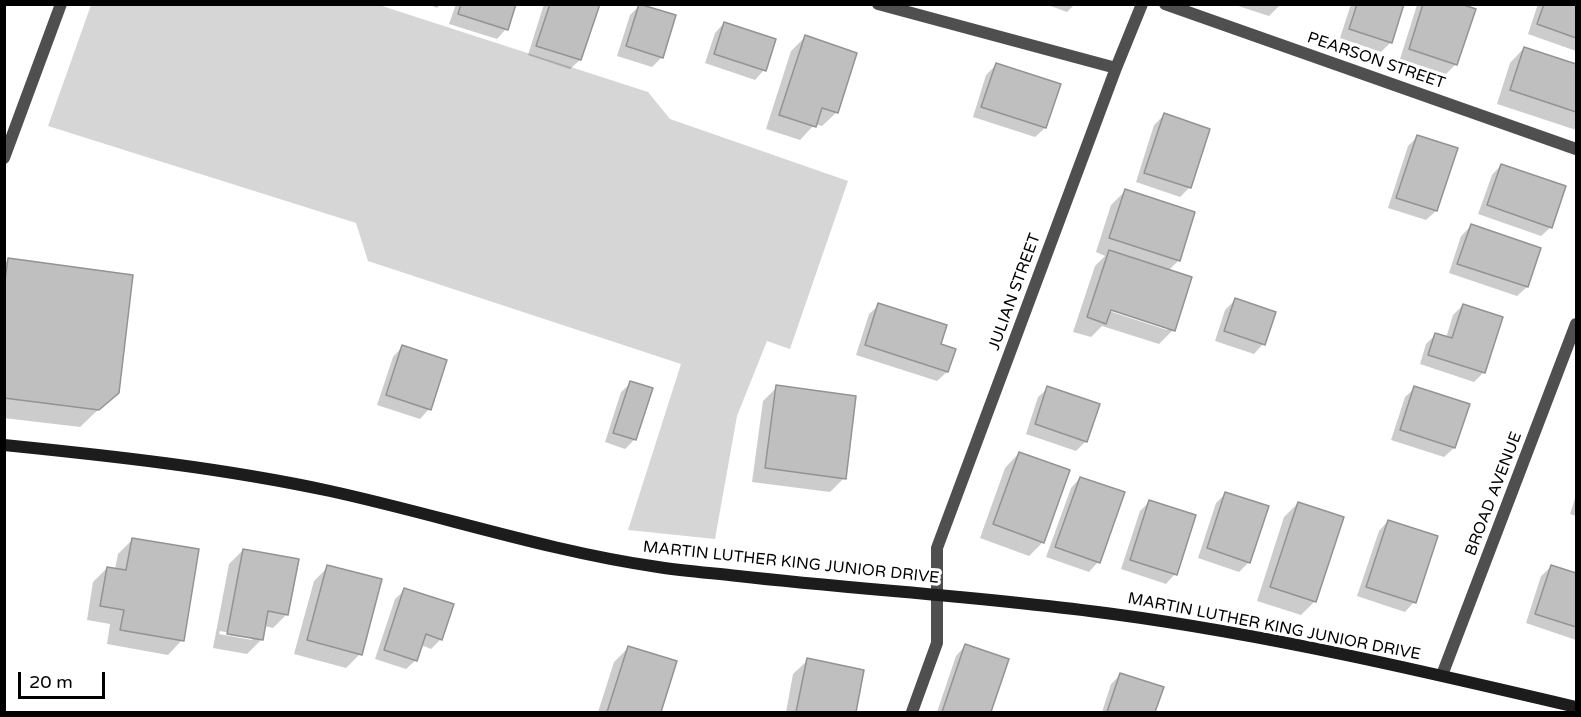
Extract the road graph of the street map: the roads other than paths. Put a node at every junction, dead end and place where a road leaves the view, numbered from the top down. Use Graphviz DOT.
graph roads {
  1 [pos="61,4"];
  2 [pos="878,4"];
  3 [pos="1142,4"];
  4 [pos="1165,4"];
  5 [pos="1116,68"];
  6 [pos="1576,149"];
  7 [pos="4,158"];
  8 [pos="1576,324"];
  9 [pos="4,445"];
  10 [pos="936,595"];
  11 [pos="1442,675"];
  12 [pos="1576,707"];
  13 [pos="912,712"];
  1 -- 7 [label="street"];
  2 -- 5 [label="street"];
  3 -- 5 [label="street, JULIAN STREET"];
  4 -- 6 [label="street, PEARSON STREET"];
  5 -- 10 [label="street, JULIAN STREET"];
  8 -- 11 [label="street, BROAD AVENUE"];
  9 -- 10 [label="main road, MARTIN LUTHER KING JUNIOR DRIVE"];
  10 -- 11 [label="main road, MARTIN LUTHER KING JUNIOR DRIVE"];
  10 -- 13 [label="street, JULIAN STREET"];
  11 -- 12 [label="main road, MARTIN LUTHER KING JUNIOR DRIVE"];
}
